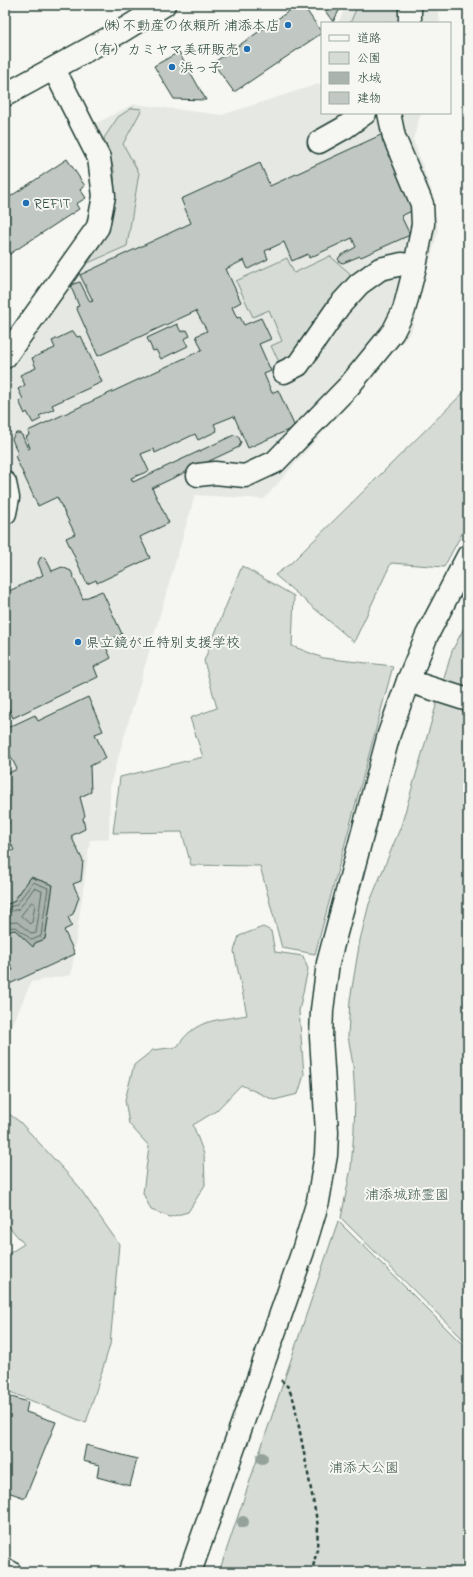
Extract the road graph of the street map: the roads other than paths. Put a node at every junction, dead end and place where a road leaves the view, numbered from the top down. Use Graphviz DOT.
graph roads {
  1 [pos="164,5"];
  2 [pos="410,5"];
  3 [pos="410,22"];
  4 [pos="54,69"];
  5 [pos="5,95"];
  6 [pos="364,114"];
  7 [pos="389,114"];
  8 [pos="319,142"];
  9 [pos="415,267"];
  10 [pos="5,357"];
  11 [pos="284,372"];
  12 [pos="198,475"];
  13 [pos="5,483"];
  14 [pos="5,513"];
  15 [pos="468,556"];
  16 [pos="408,681"];
  17 [pos="468,700"];
  18 [pos="5,1570"];
  19 [pos="10,1572"];
  20 [pos="190,1572"];
  1 -- 4 [label="street"];
  2 -- 3 [label="street"];
  4 -- 5 [label="street"];
  4 -- 10 [label="street"];
  6 -- 8 [label="street"];
  7 -- 9 [label="street"];
  9 -- 11 [label="street"];
  9 -- 12 [label="street"];
  13 -- 14 [label="street"];
  15 -- 16 [label="street"];
  16 -- 17 [label="street"];
  16 -- 20 [label="street"];
  18 -- 19 [label="street"];
}
